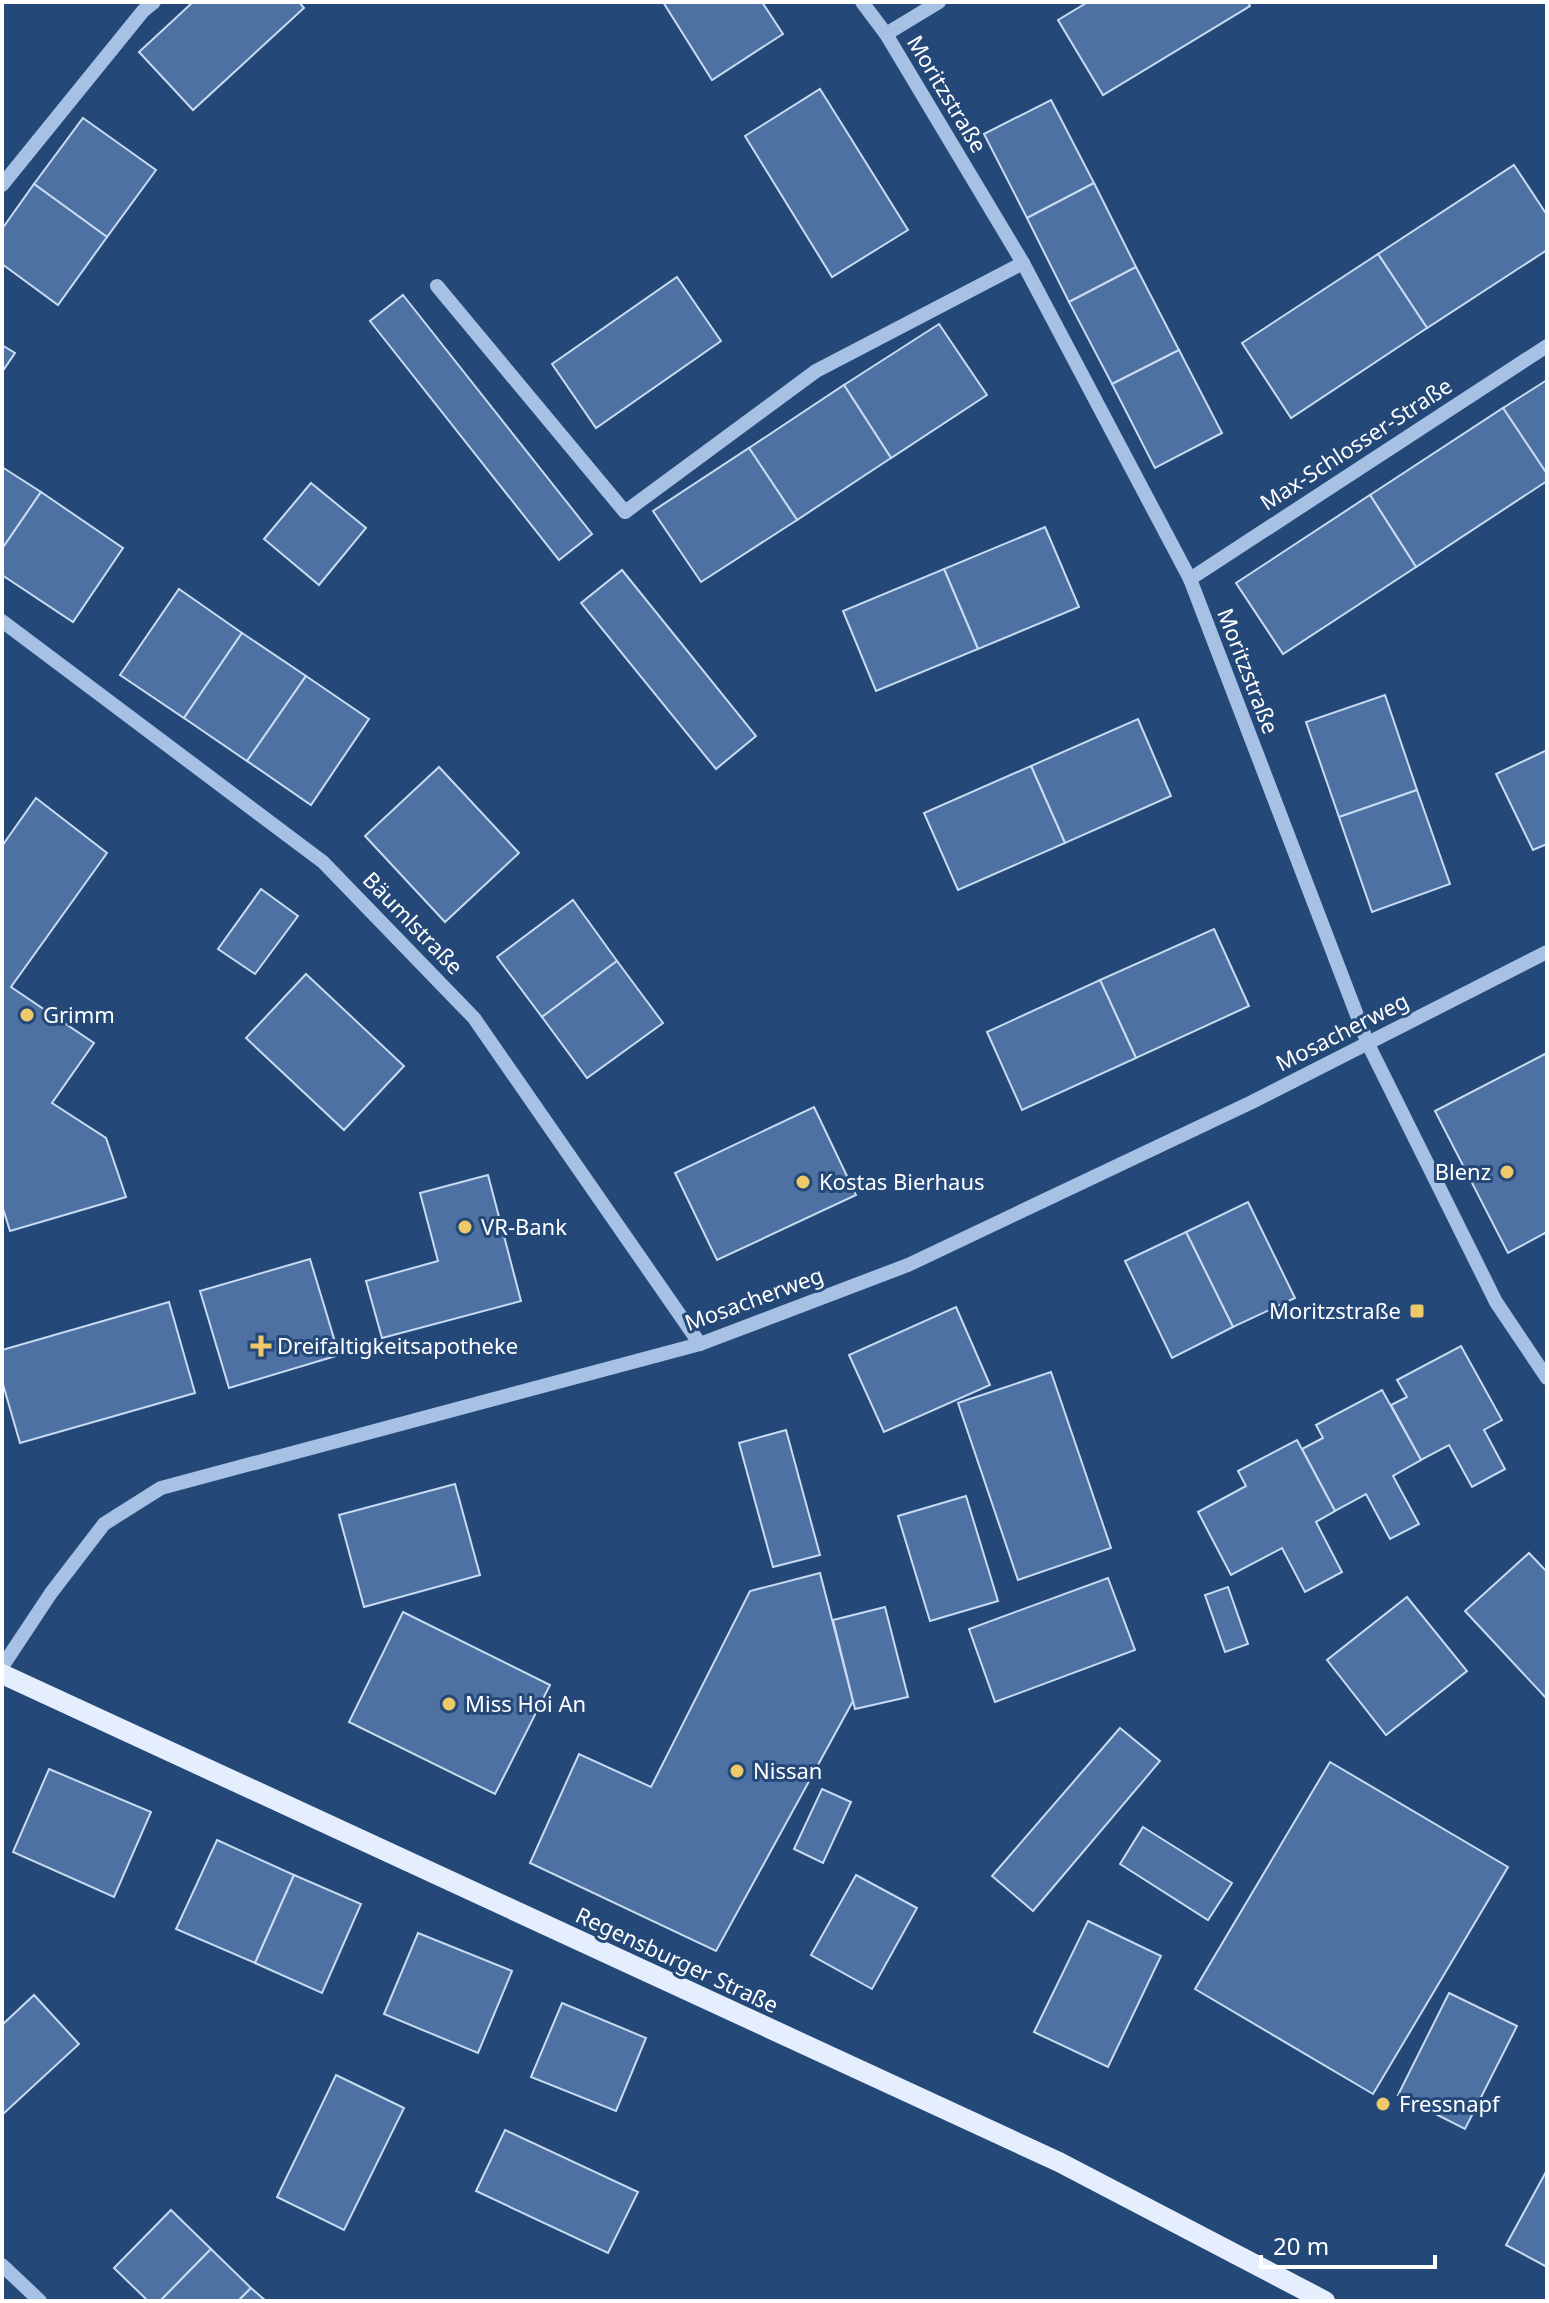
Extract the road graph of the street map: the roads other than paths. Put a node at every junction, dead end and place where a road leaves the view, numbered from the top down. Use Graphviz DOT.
graph roads {
  1 [pos="154,2"];
  2 [pos="862,2"];
  3 [pos="939,2"];
  4 [pos="886,34"];
  5 [pos="2,185"];
  6 [pos="1023,263"];
  7 [pos="437,286"];
  8 [pos="1547,346"];
  9 [pos="1190,579"];
  10 [pos="2,621"];
  11 [pos="1547,952"];
  12 [pos="1368,1044"];
  13 [pos="700,1344"];
  14 [pos="1547,1378"];
  15 [pos="2,1667"];
  16 [pos="2,1674"];
  17 [pos="2,2265"];
  18 [pos="1317,2298"];
  19 [pos="40,2301"];
  1 -- 5 [label="street"];
  2 -- 4 [label="street, Moritzstraße"];
  3 -- 4 [label="street"];
  4 -- 6 [label="street, Moritzstraße"];
  6 -- 7 [label="street"];
  6 -- 9 [label="street, Moritzstraße"];
  8 -- 9 [label="street, Max-Schlosser-Straße"];
  9 -- 12 [label="street, Moritzstraße"];
  10 -- 13 [label="street, Bäumlstraße"];
  11 -- 12 [label="street, Mosacherweg"];
  12 -- 13 [label="street, Mosacherweg"];
  12 -- 14 [label="street, Moritzstraße"];
  13 -- 15 [label="street, Mosacherweg"];
  16 -- 18 [label="main road, Regensburger Straße"];
  17 -- 19 [label="street"];
}
